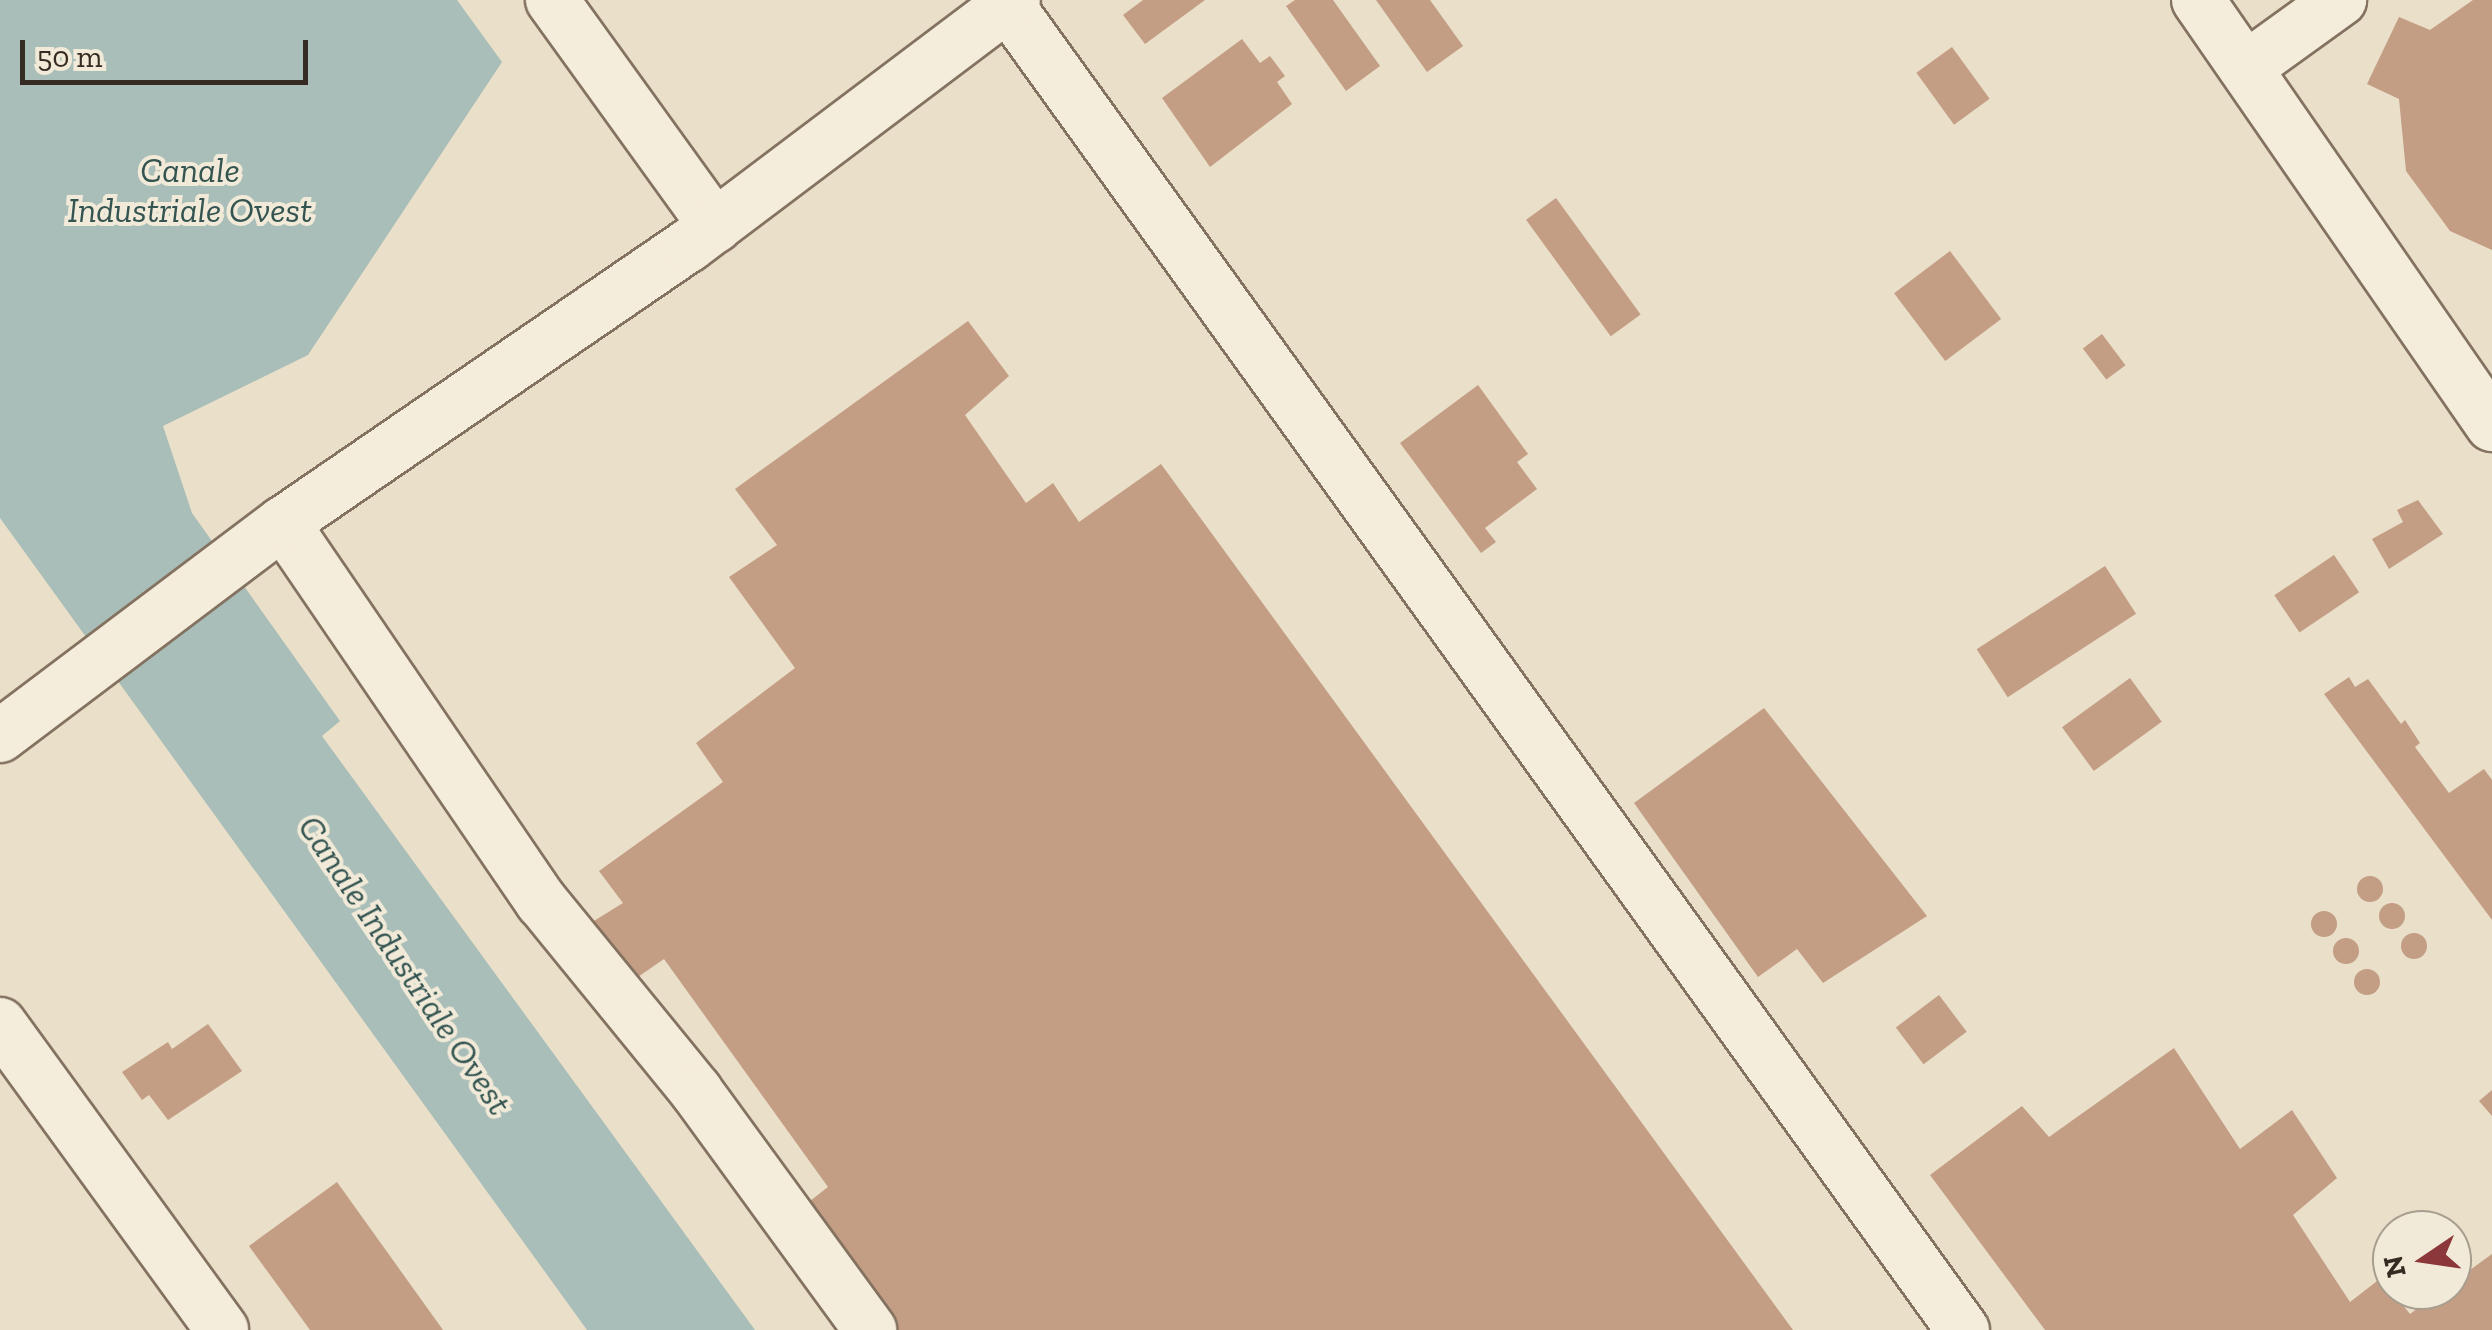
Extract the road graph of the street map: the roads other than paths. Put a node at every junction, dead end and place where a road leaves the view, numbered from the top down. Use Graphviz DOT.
graph roads {
  1 [pos="552,0"];
  2 [pos="2198,0"];
  3 [pos="2340,0"];
  4 [pos="1009,2"];
  5 [pos="2247,67"];
  6 [pos="715,226"];
  7 [pos="2492,426"];
  8 [pos="283,523"];
  9 [pos="0,736"];
  10 [pos="0,1024"];
  11 [pos="188,1305"];
  12 [pos="222,1330"];
  13 [pos="870,1330"];
  14 [pos="1963,1330"];
  1 -- 6 [label="lane"];
  2 -- 5 [label="lane"];
  3 -- 5 [label="lane"];
  4 -- 6 [label="lane"];
  4 -- 14 [label="lane"];
  5 -- 7 [label="lane"];
  6 -- 8 [label="lane"];
  8 -- 9 [label="lane"];
  8 -- 13 [label="lane"];
  10 -- 11 [label="lane"];
  11 -- 12 [label="lane"];
}
